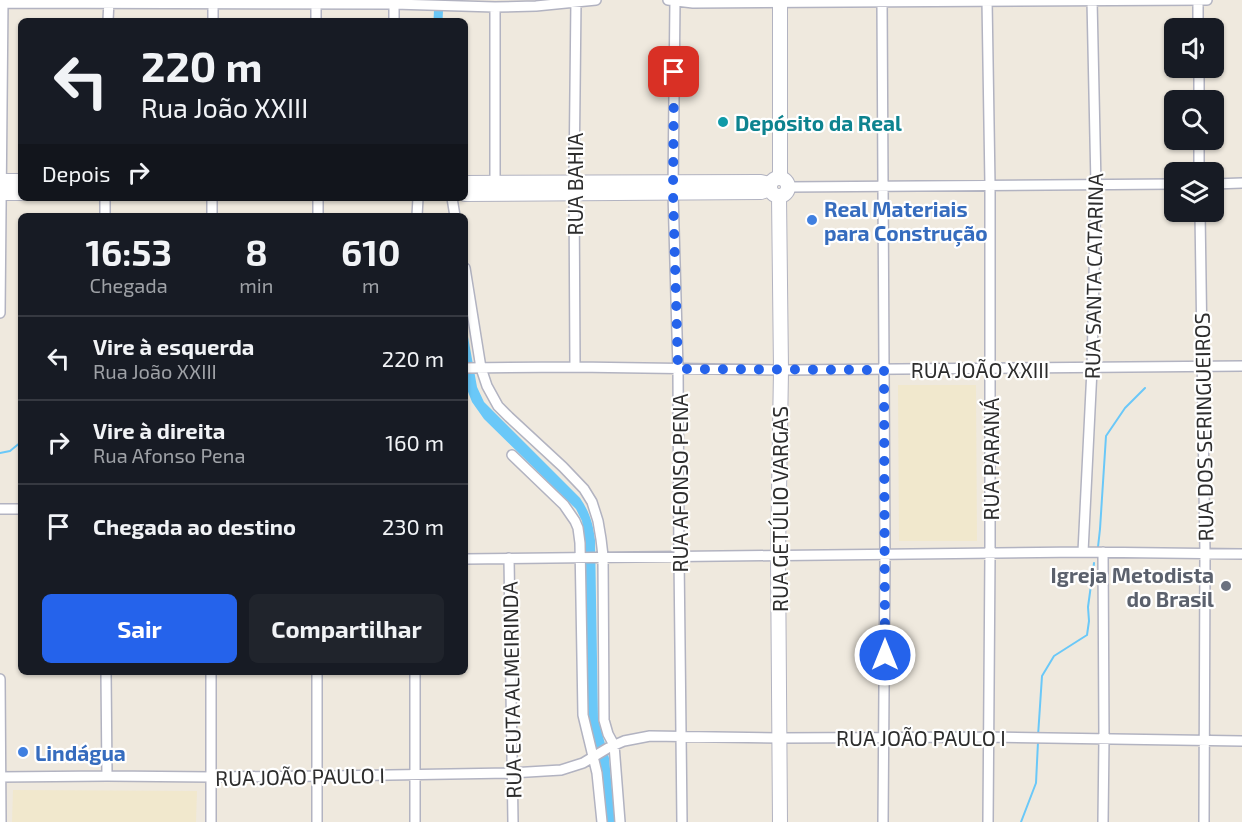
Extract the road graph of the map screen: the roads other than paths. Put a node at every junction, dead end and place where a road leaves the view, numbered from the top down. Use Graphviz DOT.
graph roads {
  1 [pos="596,0"];
  2 [pos="673,0"];
  3 [pos="1092,0"];
  4 [pos="1198,0"];
  5 [pos="1208,0"];
  6 [pos="108,1"];
  7 [pos="576,1"];
  8 [pos="781,1"];
  9 [pos="882,1"];
  10 [pos="987,1"];
  11 [pos="2,2"];
  12 [pos="213,2"];
  13 [pos="316,2"];
  14 [pos="394,4"];
  15 [pos="495,7"];
  16 [pos="108,18"];
  17 [pos="213,18"];
  18 [pos="316,18"];
  19 [pos="394,18"];
  20 [pos="1198,18"];
  21 [pos="18,182"];
  22 [pos="468,183"];
  23 [pos="495,183"];
  24 [pos="1242,183"];
  25 [pos="1164,184"];
  26 [pos="1224,184"];
  27 [pos="990,185"];
  28 [pos="1096,185"];
  29 [pos="882,186"];
  30 [pos="1,187"];
  31 [pos="673,187"];
  32 [pos="777,187"];
  33 [pos="574,188"];
  34 [pos="18,192"];
  35 [pos="468,194"];
  36 [pos="1200,222"];
  37 [pos="468,306"];
  38 [pos="0,313"];
  39 [pos="1203,366"];
  40 [pos="1242,366"];
  41 [pos="575,367"];
  42 [pos="473,368"];
  43 [pos="678,369"];
  44 [pos="989,369"];
  45 [pos="1092,369"];
  46 [pos="781,370"];
  47 [pos="884,370"];
  48 [pos="512,455"];
  49 [pos="0,509"];
  50 [pos="18,509"];
  51 [pos="1083,552"];
  52 [pos="1103,552"];
  53 [pos="990,554"];
  54 [pos="1204,554"];
  55 [pos="1242,554"];
  56 [pos="885,555"];
  57 [pos="600,556"];
  58 [pos="679,556"];
  59 [pos="778,556"];
  60 [pos="582,557"];
  61 [pos="508,558"];
  62 [pos="468,559"];
  63 [pos="106,675"];
  64 [pos="211,675"];
  65 [pos="317,675"];
  66 [pos="415,675"];
  67 [pos="0,680"];
  68 [pos="681,736"];
  69 [pos="884,737"];
  70 [pos="989,737"];
  71 [pos="780,738"];
  72 [pos="1104,739"];
  73 [pos="1204,741"];
  74 [pos="1242,741"];
  75 [pos="603,752"];
  76 [pos="511,773"];
  77 [pos="416,775"];
  78 [pos="107,776"];
  79 [pos="316,776"];
  80 [pos="1,777"];
  81 [pos="211,777"];
  82 [pos="1,822"];
  83 [pos="211,822"];
  84 [pos="317,822"];
  85 [pos="415,822"];
  86 [pos="513,822"];
  87 [pos="602,822"];
  88 [pos="620,822"];
  89 [pos="682,822"];
  90 [pos="780,822"];
  91 [pos="883,822"];
  92 [pos="988,822"];
  93 [pos="1103,822"];
  94 [pos="1204,822"];
  1 -- 7 [label="street"];
  2 -- 8 [label="street"];
  2 -- 31 [label="street, RUA AFONSO PENA"];
  3 -- 4 [label="street"];
  3 -- 10 [label="street"];
  3 -- 28 [label="street, RUA SANTA CATARINA"];
  4 -- 5 [label="street"];
  4 -- 20 [label="street"];
  6 -- 11 [label="street"];
  6 -- 12 [label="street"];
  6 -- 16 [label="street"];
  7 -- 15 [label="street"];
  7 -- 33 [label="street, RUA BAHIA"];
  8 -- 9 [label="street"];
  8 -- 32 [label="street, RUA GETÚLIO VARGAS"];
  9 -- 10 [label="street"];
  9 -- 29 [label="street"];
  10 -- 27 [label="street, RUA PARANÁ"];
  11 -- 30 [label="street"];
  12 -- 13 [label="street"];
  12 -- 17 [label="street"];
  13 -- 14 [label="street"];
  13 -- 18 [label="street"];
  14 -- 15 [label="street"];
  14 -- 19 [label="street"];
  15 -- 23 [label="street"];
  21 -- 30 [label="street"];
  22 -- 23 [label="street"];
  23 -- 33 [label="street"];
  24 -- 26 [label="street"];
  25 -- 28 [label="street"];
  27 -- 28 [label="street"];
  27 -- 29 [label="street"];
  27 -- 44 [label="street, RUA PARANÁ"];
  28 -- 45 [label="street, RUA SANTA CATARINA"];
  29 -- 32 [label="street"];
  29 -- 47 [label="street"];
  30 -- 34 [label="street"];
  30 -- 38 [label="street"];
  31 -- 32 [label="street"];
  31 -- 33 [label="street"];
  31 -- 43 [label="street, RUA AFONSO PENA"];
  32 -- 46 [label="street, RUA GETÚLIO VARGAS"];
  33 -- 35 [label="street"];
  33 -- 41 [label="street, RUA BAHIA"];
  36 -- 39 [label="street, RUA DOS SERINGUEIROS"];
  37 -- 42 [label="street"];
  39 -- 40 [label="street, RUA JOÃO XXIII"];
  39 -- 45 [label="street, RUA JOÃO XXIII"];
  39 -- 54 [label="street, RUA DOS SERINGUEIROS"];
  41 -- 42 [label="street, RUA JOÃO XXIII"];
  41 -- 43 [label="street, RUA JOÃO XXIII"];
  42 -- 57 [label="street"];
  43 -- 46 [label="street, RUA JOÃO XXIII"];
  43 -- 58 [label="street, RUA AFONSO PENA"];
  44 -- 45 [label="street, RUA JOÃO XXIII"];
  44 -- 47 [label="street, RUA JOÃO XXIII"];
  44 -- 53 [label="street, RUA PARANÁ"];
  45 -- 51 [label="street, RUA SANTA CATARINA"];
  46 -- 47 [label="street, RUA JOÃO XXIII"];
  46 -- 59 [label="street, RUA GETÚLIO VARGAS"];
  47 -- 56 [label="street"];
  48 -- 60 [label="street"];
  49 -- 50 [label="street"];
  51 -- 52 [label="street"];
  51 -- 53 [label="street"];
  52 -- 54 [label="street"];
  52 -- 72 [label="street"];
  53 -- 56 [label="street"];
  53 -- 70 [label="street, RUA PARANÁ"];
  54 -- 55 [label="street"];
  54 -- 73 [label="street, RUA DOS SERINGUEIROS"];
  56 -- 59 [label="street"];
  56 -- 69 [label="street"];
  57 -- 58 [label="street"];
  57 -- 60 [label="street"];
  57 -- 75 [label="street"];
  58 -- 59 [label="street"];
  58 -- 68 [label="street, RUA AFONSO PENA"];
  59 -- 71 [label="street, RUA GETÚLIO VARGAS"];
  60 -- 61 [label="street"];
  60 -- 75 [label="street"];
  61 -- 62 [label="street"];
  61 -- 76 [label="street, RUA EUTA ALMEIRINDA"];
  63 -- 78 [label="street"];
  64 -- 81 [label="street"];
  65 -- 79 [label="street"];
  66 -- 77 [label="street"];
  67 -- 80 [label="street"];
  68 -- 71 [label="street, RUA JOÃO PAULO I"];
  68 -- 75 [label="street, RUA JOÃO PAULO I"];
  68 -- 89 [label="street, RUA AFONSO PENA"];
  69 -- 70 [label="street, RUA JOÃO PAULO I"];
  69 -- 71 [label="street, RUA JOÃO PAULO I"];
  69 -- 91 [label="street"];
  70 -- 72 [label="street, RUA JOÃO PAULO I"];
  70 -- 92 [label="street, RUA PARANÁ"];
  71 -- 90 [label="street, RUA GETÚLIO VARGAS"];
  72 -- 73 [label="street, RUA JOÃO PAULO I"];
  72 -- 93 [label="street"];
  73 -- 74 [label="street, RUA JOÃO PAULO I"];
  73 -- 94 [label="street, RUA DOS SERINGUEIROS"];
  75 -- 76 [label="street, RUA JOÃO PAULO I"];
  75 -- 87 [label="street"];
  75 -- 88 [label="street"];
  76 -- 77 [label="street, RUA JOÃO PAULO I"];
  76 -- 86 [label="street, RUA EUTA ALMEIRINDA"];
  77 -- 79 [label="street, RUA JOÃO PAULO I"];
  77 -- 85 [label="street"];
  78 -- 80 [label="street, RUA JOÃO PAULO I"];
  78 -- 81 [label="street, RUA JOÃO PAULO I"];
  79 -- 81 [label="street, RUA JOÃO PAULO I"];
  79 -- 84 [label="street"];
  80 -- 82 [label="street"];
  81 -- 83 [label="street"];
}
